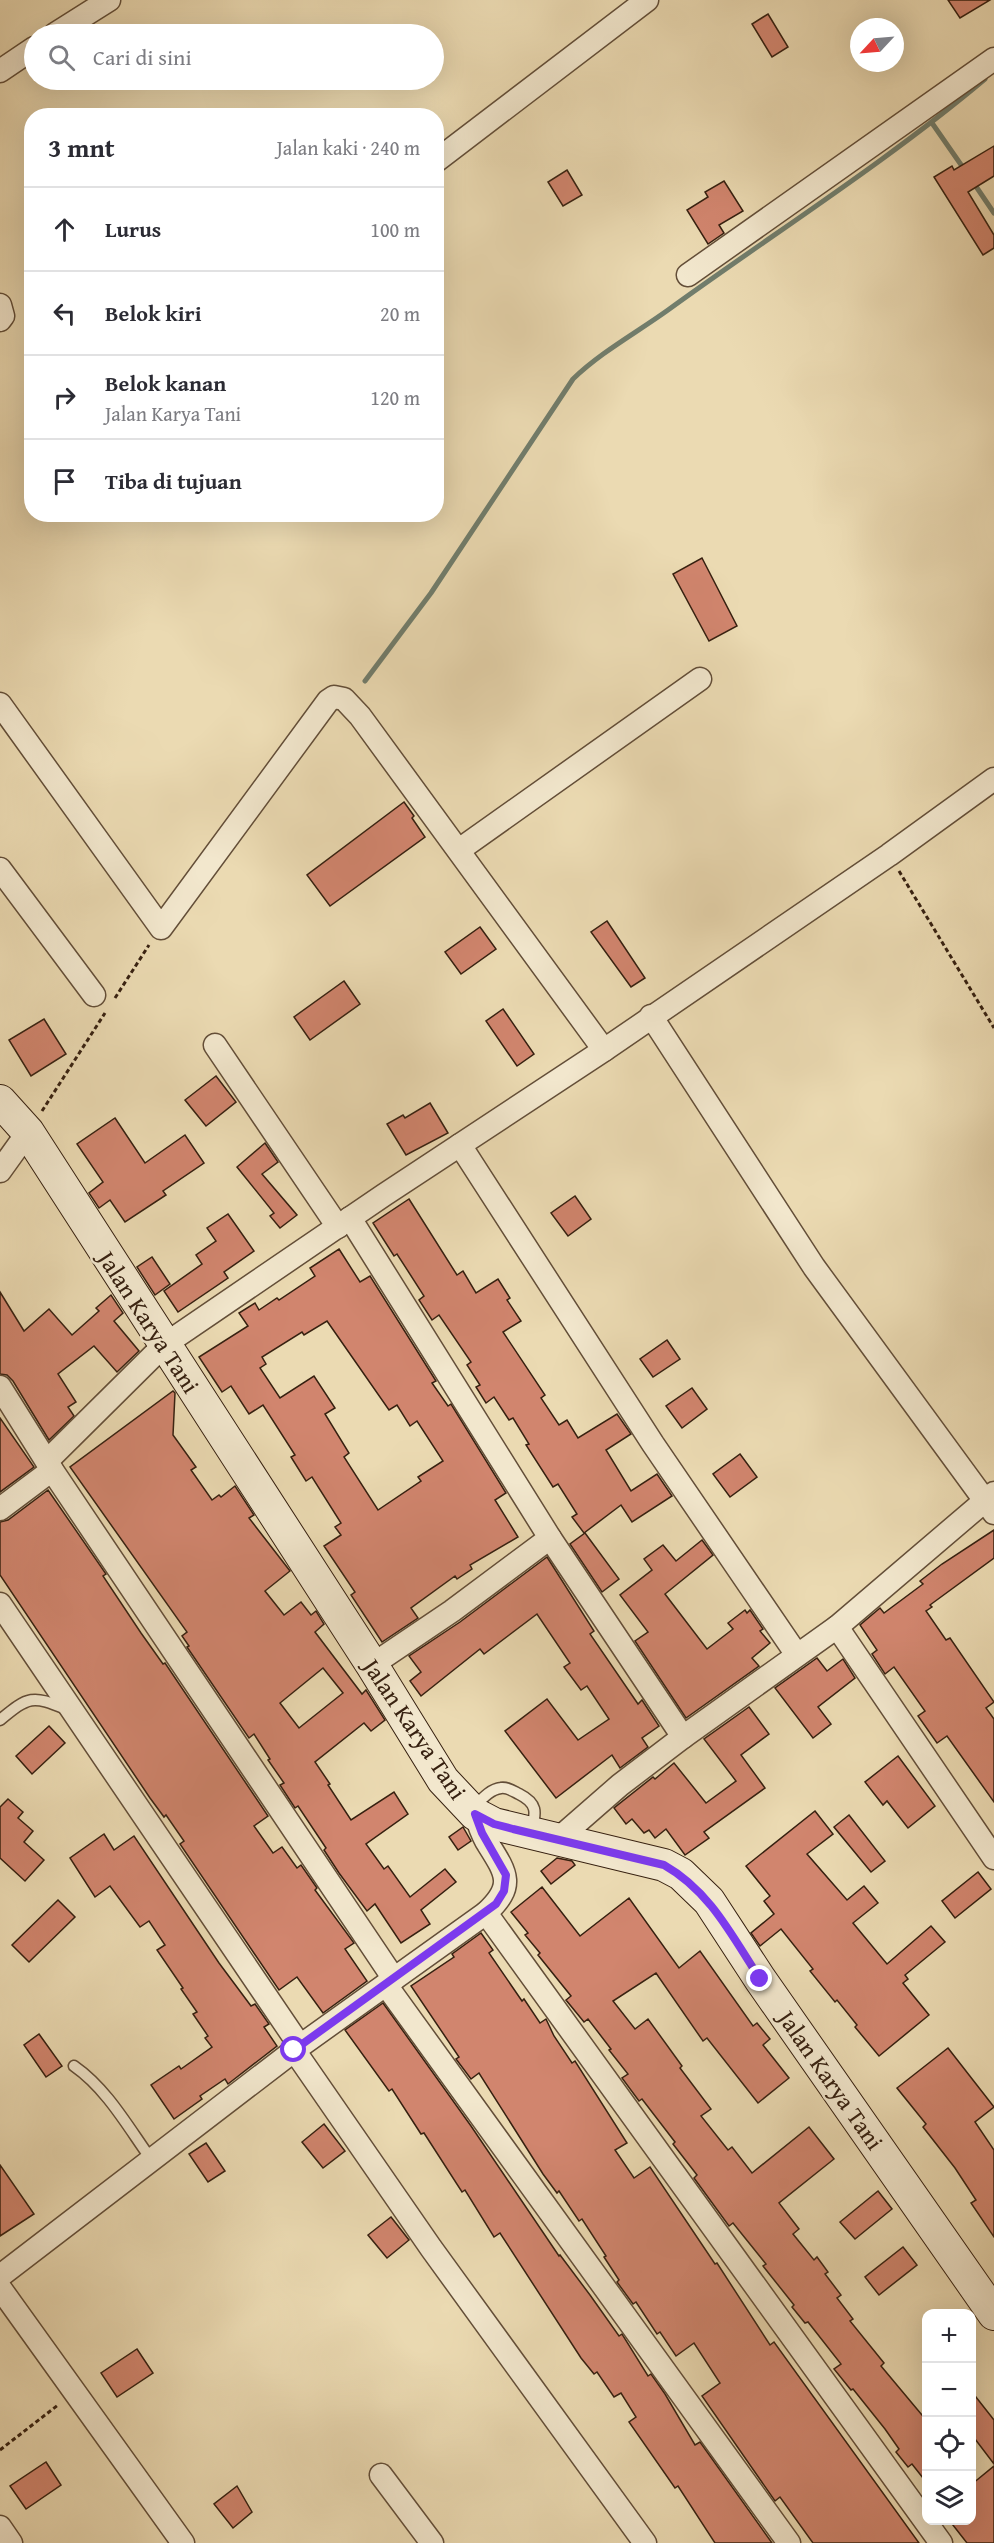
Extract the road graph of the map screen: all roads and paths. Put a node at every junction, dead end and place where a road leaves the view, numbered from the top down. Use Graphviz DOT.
graph roads {
  1 [pos="109,0"];
  2 [pos="647,0"];
  3 [pos="71,24"];
  4 [pos="24,55"];
  5 [pos="994,59"];
  6 [pos="0,71"];
  7 [pos="444,155"];
  8 [pos="688,275"];
  9 [pos="0,305"];
  10 [pos="0,320"];
  11 [pos="700,679"];
  12 [pos="0,704"];
  13 [pos="6,728"];
  14 [pos="993,782"];
  15 [pos="459,850"];
  16 [pos="889,855"];
  17 [pos="0,869"];
  18 [pos="161,928"];
  19 [pos="94,995"];
  20 [pos="651,1016"];
  21 [pos="994,1028"];
  22 [pos="215,1046"];
  23 [pos="604,1050"];
  24 [pos="0,1101"];
  25 [pos="28,1132"];
  26 [pos="460,1145"];
  27 [pos="0,1171"];
  28 [pos="344,1223"];
  29 [pos="164,1345"];
  30 [pos="0,1387"];
  31 [pos="50,1465"];
  32 [pos="991,1502"];
  33 [pos="0,1509"];
  34 [pos="550,1538"];
  35 [pos="0,1604"];
  36 [pos="837,1627"];
  37 [pos="797,1655"];
  38 [pos="372,1665"];
  39 [pos="74,1712"];
  40 [pos="0,1720"];
  41 [pos="683,1737"];
  42 [pos="473,1812"];
  43 [pos="544,1836"];
  44 [pos="994,1858"];
  45 [pos="486,1913"];
  46 [pos="390,1982"];
  47 [pos="297,2048"];
  48 [pos="74,2066"];
  49 [pos="152,2159"];
  50 [pos="0,2276"];
  51 [pos="0,2288"];
  52 [pos="994,2314"];
  53 [pos="74,2393"];
  54 [pos="0,2450"];
  55 [pos="381,2475"];
  56 [pos="0,2527"];
  57 [pos="12,2543"];
  58 [pos="183,2543"];
  59 [pos="432,2543"];
  60 [pos="645,2543"];
  61 [pos="789,2543"];
  62 [pos="941,2543"];
  1 -- 3 [label="street"];
  2 -- 7 [label="street"];
  4 -- 6 [label="street"];
  5 -- 8 [label="street"];
  9 -- 10 [label="street"];
  11 -- 15 [label="street"];
  12 -- 13 [label="street"];
  13 -- 18 [label="street"];
  14 -- 16 [label="street"];
  15 -- 18 [label="street"];
  15 -- 23 [label="street"];
  16 -- 20 [label="street"];
  16 -- 21 [label="path"];
  17 -- 19 [label="street"];
  18 -- 25 [label="path"];
  20 -- 23 [label="street"];
  20 -- 32 [label="street"];
  22 -- 28 [label="street"];
  23 -- 26 [label="street"];
  24 -- 25 [label="street, Jalan Karya Tani"];
  25 -- 27 [label="street"];
  25 -- 29 [label="street, Jalan Karya Tani"];
  26 -- 28 [label="street"];
  26 -- 37 [label="street"];
  28 -- 29 [label="street"];
  28 -- 34 [label="street"];
  29 -- 31 [label="street"];
  29 -- 38 [label="street, Jalan Karya Tani"];
  30 -- 31 [label="street"];
  31 -- 33 [label="street"];
  31 -- 46 [label="street"];
  32 -- 36 [label="street"];
  34 -- 38 [label="street"];
  34 -- 41 [label="street"];
  35 -- 39 [label="street"];
  36 -- 37 [label="street"];
  36 -- 44 [label="street"];
  37 -- 41 [label="street"];
  38 -- 42 [label="street, Jalan Karya Tani"];
  39 -- 40 [label="lane"];
  39 -- 47 [label="street"];
  41 -- 43 [label="street"];
  42 -- 43 [label="street, Jalan Karya Tani"];
  42 -- 45 [label="street"];
  43 -- 52 [label="street, Jalan Karya Tani"];
  45 -- 46 [label="street"];
  45 -- 62 [label="street"];
  46 -- 47 [label="street"];
  46 -- 61 [label="street"];
  47 -- 49 [label="street"];
  47 -- 60 [label="street"];
  48 -- 49 [label="lane"];
  49 -- 50 [label="street"];
  51 -- 53 [label="street"];
  53 -- 54 [label="path"];
  53 -- 58 [label="street"];
  55 -- 59 [label="street"];
  56 -- 57 [label="street"];
}
